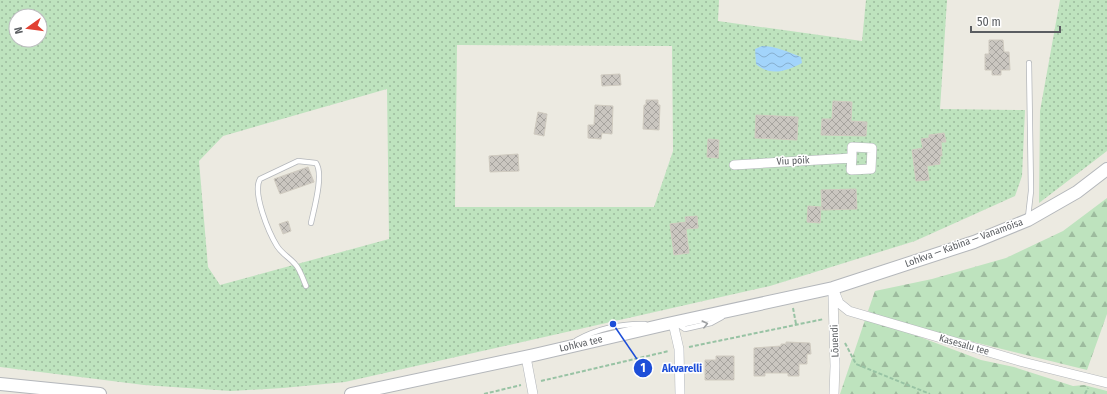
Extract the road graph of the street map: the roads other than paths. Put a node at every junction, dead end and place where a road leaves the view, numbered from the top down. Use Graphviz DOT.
graph roads {
  1 [pos="1029,63"];
  2 [pos="852,158"];
  3 [pos="734,164"];
  4 [pos="1107,169"];
  5 [pos="1028,220"];
  6 [pos="311,223"];
  7 [pos="306,286"];
  8 [pos="833,288"];
  9 [pos="668,324"];
  10 [pos="526,357"];
  11 [pos="1107,383"];
  12 [pos="0,384"];
  13 [pos="100,394"];
  14 [pos="351,394"];
  15 [pos="533,394"];
  16 [pos="680,394"];
  17 [pos="834,394"];
  1 -- 5 [label="lane"];
  2 -- 3 [label="street, Viu põik"];
  4 -- 5 [label="street, Lohkva — Kabina — Vanamõisa"];
  5 -- 8 [label="street, Lohkva — Kabina — Vanamõisa"];
  6 -- 7 [label="lane"];
  8 -- 9 [label="street, Lohkva tee"];
  8 -- 11 [label="street, Kasesalu tee"];
  8 -- 17 [label="street, Lõuendi"];
  9 -- 10 [label="street, Lohkva tee"];
  9 -- 16 [label="street"];
  10 -- 14 [label="street, Lohkva tee"];
  10 -- 15 [label="street"];
  12 -- 13 [label="street"];
}
